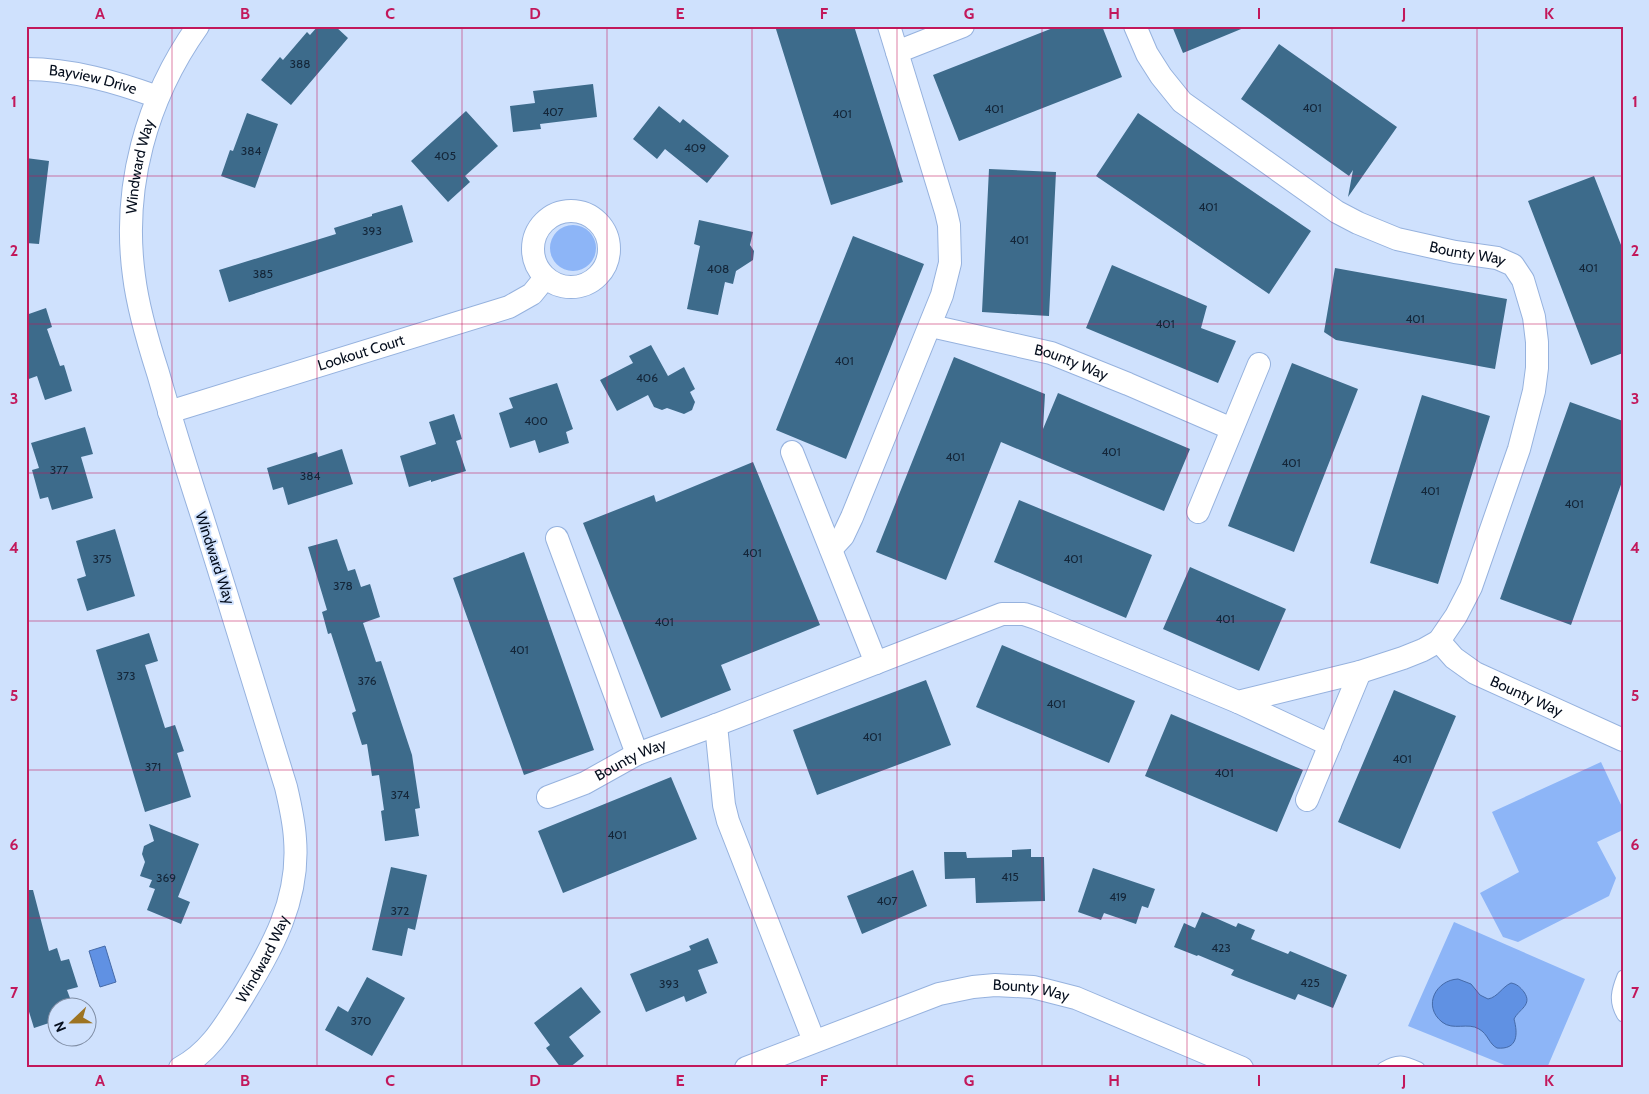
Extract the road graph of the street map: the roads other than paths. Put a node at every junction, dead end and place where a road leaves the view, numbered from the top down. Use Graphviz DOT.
graph roads {
  1 [pos="198,26"];
  2 [pos="889,26"];
  3 [pos="963,26"];
  4 [pos="1135,26"];
  5 [pos="897,52"];
  6 [pos="26,69"];
  7 [pos="158,97"];
  8 [pos="545,278"];
  9 [pos="931,326"];
  10 [pos="1259,364"];
  11 [pos="169,412"];
  12 [pos="1232,429"];
  13 [pos="792,452"];
  14 [pos="1198,512"];
  15 [pos="556,538"];
  16 [pos="831,549"];
  17 [pos="1439,641"];
  18 [pos="876,663"];
  19 [pos="1360,672"];
  20 [pos="1238,702"];
  21 [pos="716,725"];
  22 [pos="1623,740"];
  23 [pos="1330,745"];
  24 [pos="637,754"];
  25 [pos="548,798"];
  26 [pos="1307,800"];
  27 [pos="1623,976"];
  28 [pos="1623,1016"];
  29 [pos="814,1041"];
  30 [pos="1235,1066"];
  31 [pos="180,1068"];
  32 [pos="746,1068"];
  33 [pos="1383,1068"];
  34 [pos="1418,1068"];
  1 -- 7 [label="street, Windward Way"];
  2 -- 5 [label="street"];
  3 -- 5 [label="street"];
  4 -- 17 [label="street, Bounty Way"];
  5 -- 9 [label="street"];
  6 -- 7 [label="street, Bayview Drive"];
  7 -- 11 [label="street, Windward Way"];
  8 -- 11 [label="street, Lookout Court"];
  9 -- 12 [label="street, Bounty Way"];
  9 -- 16 [label="street"];
  10 -- 12 [label="street"];
  11 -- 31 [label="street, Windward Way"];
  12 -- 14 [label="street"];
  13 -- 16 [label="street"];
  15 -- 24 [label="street"];
  16 -- 18 [label="street"];
  17 -- 19 [label="street"];
  17 -- 22 [label="street, Bounty Way"];
  18 -- 20 [label="street, Bounty Way"];
  18 -- 21 [label="street, Bounty Way"];
  19 -- 20 [label="street"];
  19 -- 23 [label="street"];
  20 -- 23 [label="street, Bounty Way"];
  21 -- 24 [label="street, Bounty Way"];
  21 -- 29 [label="street"];
  23 -- 26 [label="street"];
  24 -- 25 [label="street, Bounty Way"];
  27 -- 28 [label="lane"];
  29 -- 30 [label="street, Bounty Way"];
  29 -- 32 [label="street, Bounty Way"];
  33 -- 34 [label="lane"];
}
